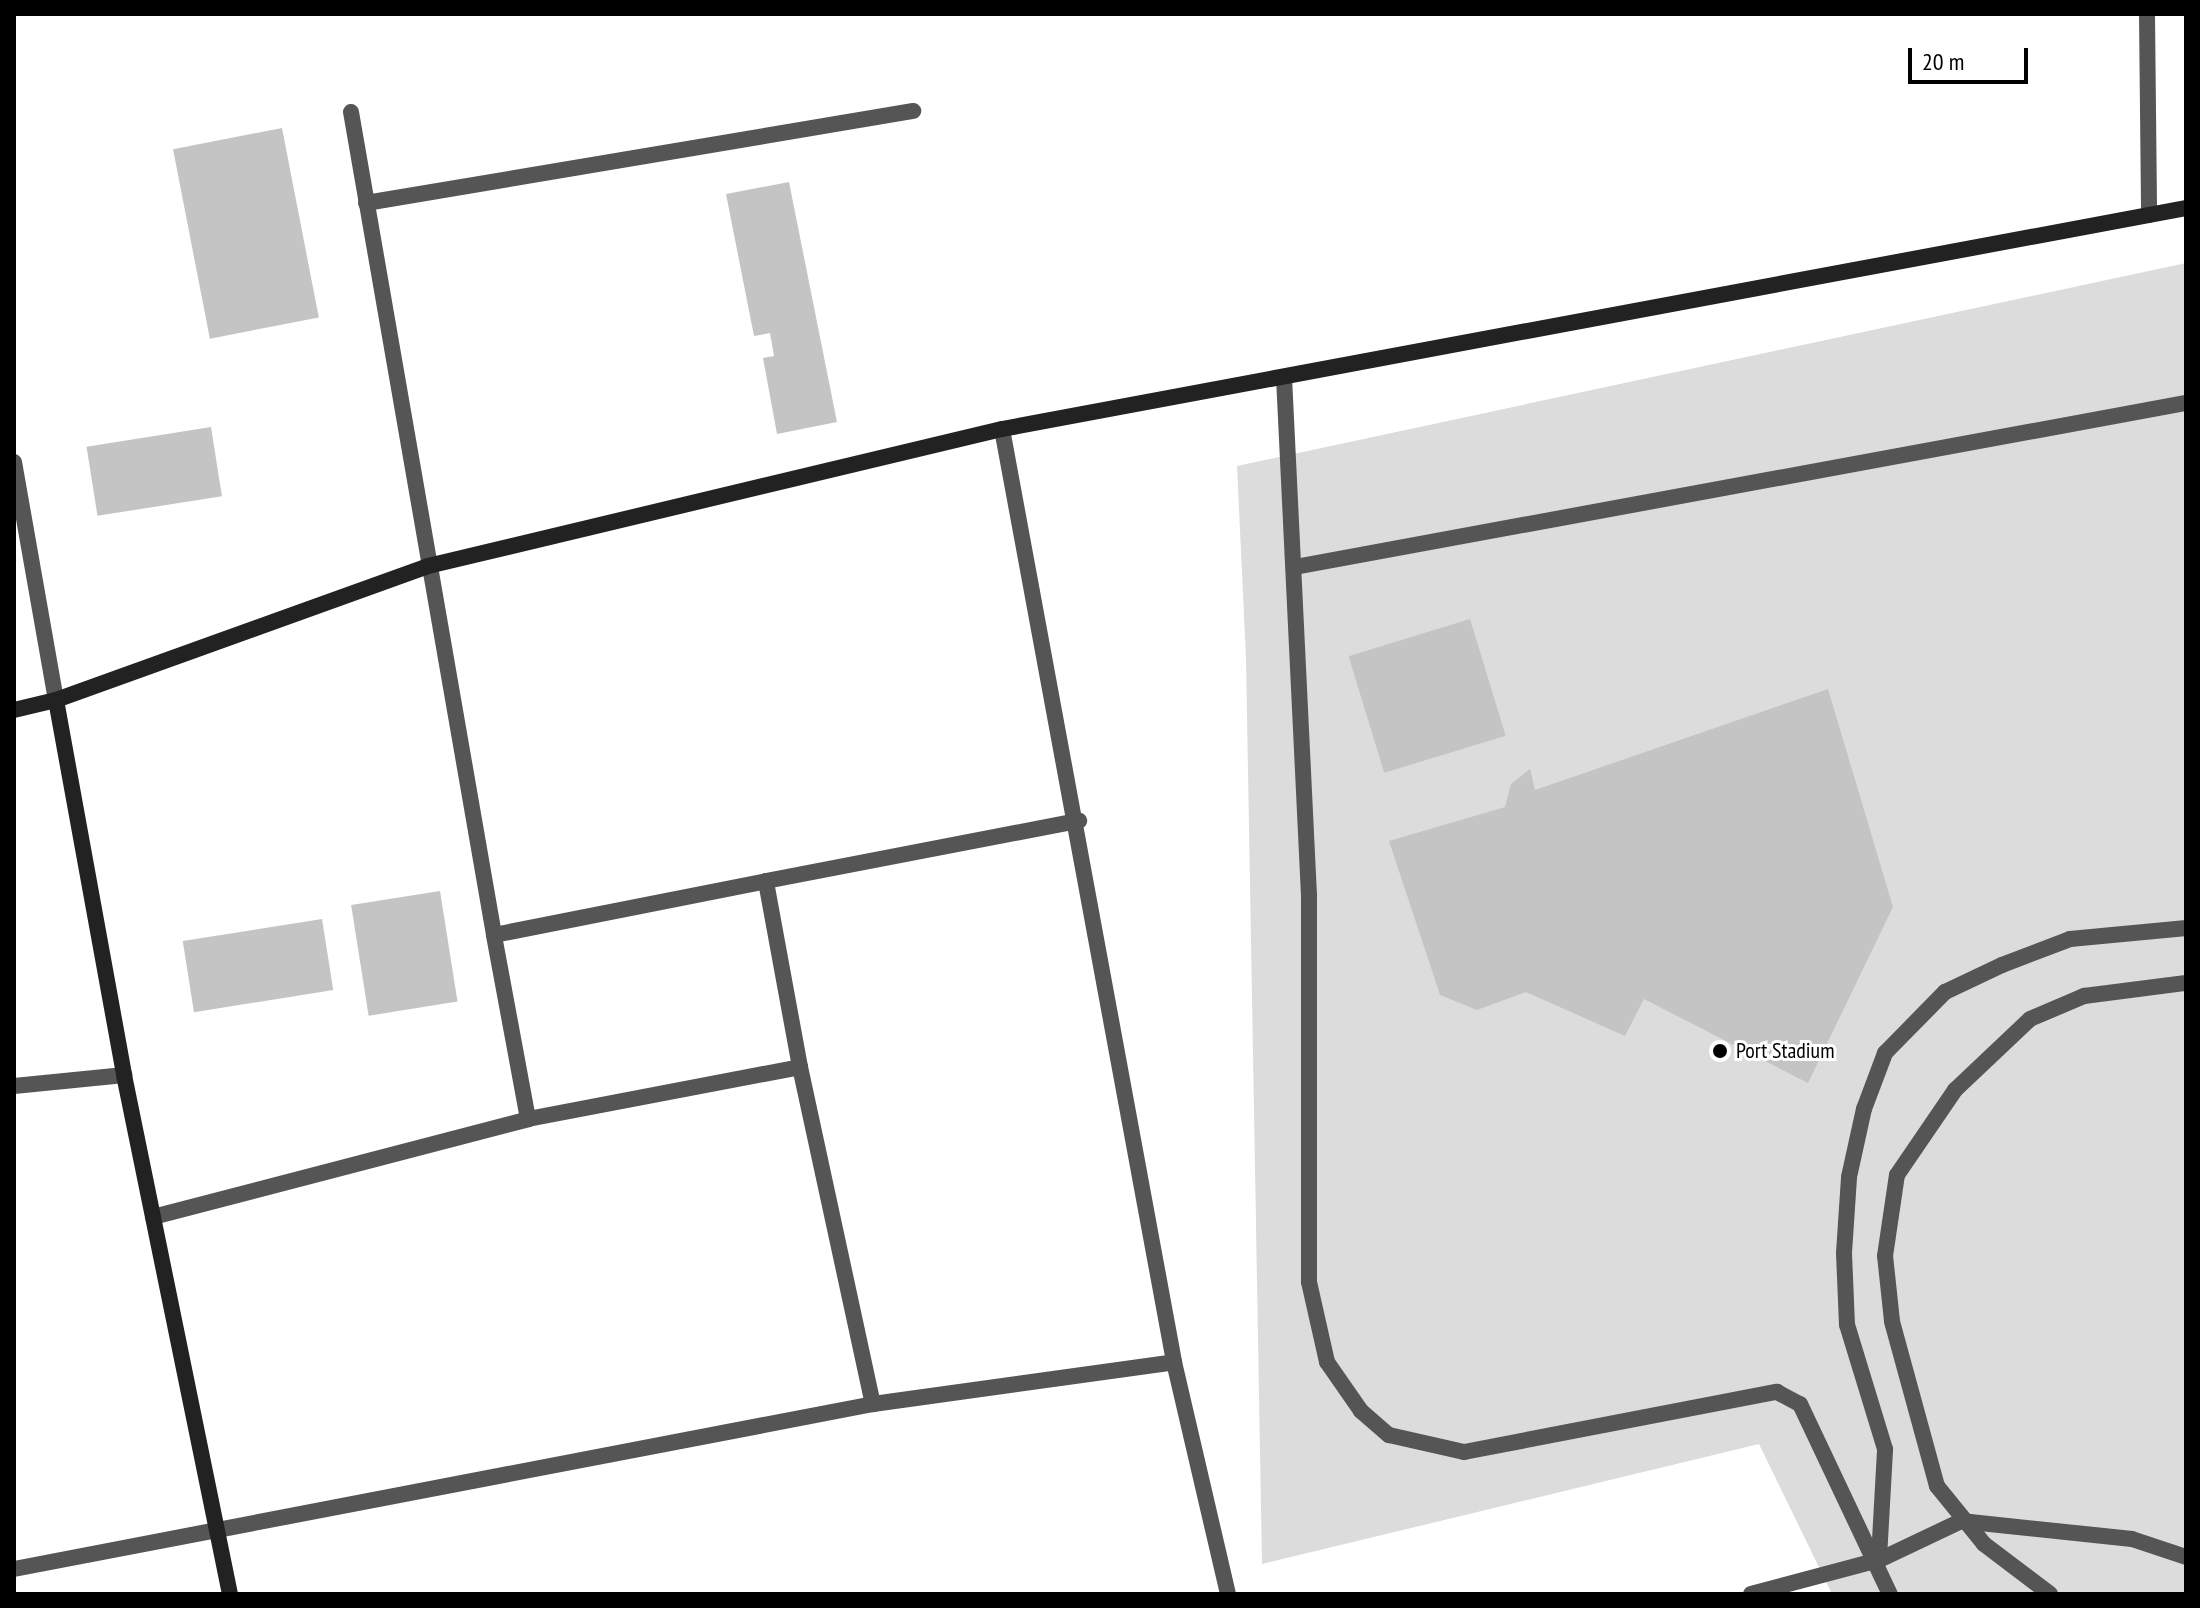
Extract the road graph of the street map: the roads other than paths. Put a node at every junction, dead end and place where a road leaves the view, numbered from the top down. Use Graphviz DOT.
graph roads {
  1 [pos="2147,14"];
  2 [pos="913,111"];
  3 [pos="351,112"];
  4 [pos="366,203"];
  5 [pos="2186,208"];
  6 [pos="2149,215"];
  7 [pos="1284,377"];
  8 [pos="2186,403"];
  9 [pos="1002,429"];
  10 [pos="14,462"];
  11 [pos="428,566"];
  12 [pos="1295,567"];
  13 [pos="56,700"];
  14 [pos="14,710"];
  15 [pos="1079,821"];
  16 [pos="766,881"];
  17 [pos="2186,928"];
  18 [pos="494,935"];
  19 [pos="2186,983"];
  20 [pos="800,1067"];
  21 [pos="124,1075"];
  22 [pos="14,1086"];
  23 [pos="528,1119"];
  24 [pos="153,1217"];
  25 [pos="1174,1362"];
  26 [pos="873,1404"];
  27 [pos="1961,1521"];
  28 [pos="219,1529"];
  29 [pos="2186,1557"];
  30 [pos="1879,1560"];
  31 [pos="14,1569"];
  32 [pos="230,1594"];
  33 [pos="1228,1594"];
  34 [pos="1751,1594"];
  35 [pos="1890,1594"];
  36 [pos="2050,1594"];
  1 -- 6 [label="street"];
  2 -- 4 [label="street"];
  3 -- 4 [label="street"];
  4 -- 11 [label="street"];
  5 -- 6 [label="main road"];
  6 -- 7 [label="main road"];
  7 -- 9 [label="main road"];
  7 -- 12 [label="street"];
  8 -- 12 [label="street"];
  9 -- 11 [label="main road"];
  9 -- 15 [label="street"];
  10 -- 13 [label="street"];
  11 -- 13 [label="main road"];
  11 -- 18 [label="street"];
  12 -- 30 [label="street"];
  13 -- 14 [label="main road"];
  13 -- 21 [label="main road"];
  15 -- 16 [label="street"];
  15 -- 25 [label="street"];
  16 -- 18 [label="street"];
  16 -- 20 [label="street"];
  17 -- 30 [label="street"];
  18 -- 23 [label="street"];
  19 -- 27 [label="street"];
  20 -- 23 [label="street"];
  20 -- 26 [label="street"];
  21 -- 22 [label="street"];
  21 -- 24 [label="main road"];
  23 -- 24 [label="street"];
  24 -- 28 [label="main road"];
  25 -- 26 [label="street"];
  25 -- 33 [label="street"];
  26 -- 28 [label="street"];
  27 -- 29 [label="street"];
  27 -- 30 [label="street"];
  27 -- 36 [label="street"];
  28 -- 31 [label="street"];
  28 -- 32 [label="main road"];
  30 -- 34 [label="street"];
  30 -- 35 [label="street"];
}
